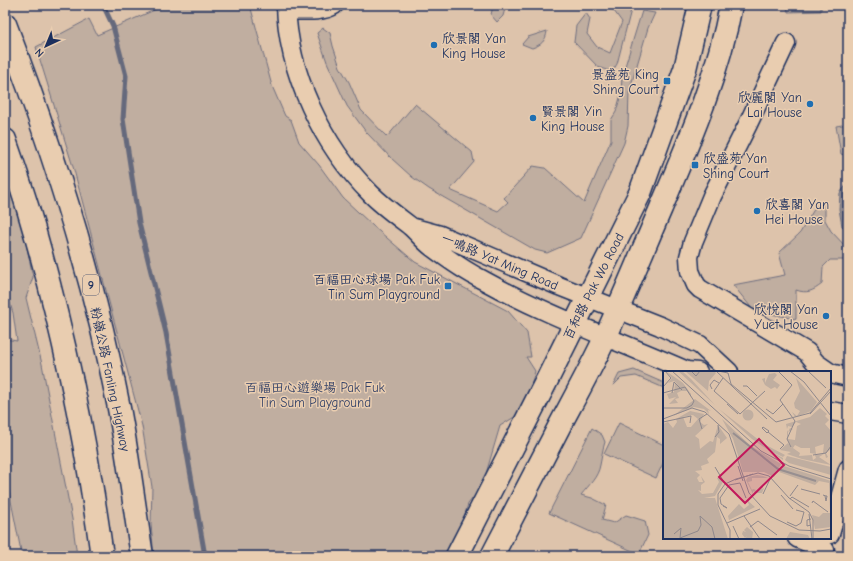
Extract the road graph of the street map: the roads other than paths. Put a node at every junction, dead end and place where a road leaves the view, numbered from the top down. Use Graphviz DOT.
graph roads {
  1 [pos="334,5"];
  2 [pos="700,5"];
  3 [pos="731,5"];
  4 [pos="286,7"];
  5 [pos="5,24"];
  6 [pos="786,43"];
  7 [pos="5,140"];
  8 [pos="412,227"];
  9 [pos="587,297"];
  10 [pos="617,310"];
  11 [pos="574,324"];
  12 [pos="606,336"];
  13 [pos="687,371"];
  14 [pos="728,371"];
  15 [pos="827,371"];
  16 [pos="831,373"];
  17 [pos="848,377"];
  18 [pos="831,411"];
  19 [pos="848,414"];
  20 [pos="848,469"];
  21 [pos="831,530"];
  22 [pos="801,539"];
  23 [pos="827,544"];
  24 [pos="102,556"];
  25 [pos="142,556"];
  26 [pos="457,556"];
  27 [pos="492,556"];
  1 -- 4 [label="street"];
  2 -- 9 [label="main road, 百和路 Pak Wo Road"];
  3 -- 10 [label="main road"];
  4 -- 8 [label="street, 一鳴路 Yat Ming Road"];
  5 -- 25 [label="main road, 粉嶺公路 Fanling Highway / 9"];
  6 -- 15 [label="street"];
  7 -- 24 [label="main road"];
  8 -- 9 [label="street, 一鳴路 Yat Ming Road"];
  8 -- 11 [label="street, 一鳴路 Yat Ming Road"];
  9 -- 10 [label="street, 一鳴路 Yat Ming Road"];
  9 -- 11 [label="main road, 百和路 Pak Wo Road"];
  10 -- 12 [label="main road"];
  10 -- 14 [label="street, 一鳴路 Yat Ming Road"];
  11 -- 12 [label="street, 一鳴路 Yat Ming Road"];
  11 -- 26 [label="main road, 百和路 Pak Wo Road"];
  12 -- 13 [label="street, 一鳴路 Yat Ming Road"];
  12 -- 27 [label="main road"];
  16 -- 17 [label="street"];
  18 -- 19 [label="street"];
  20 -- 21 [label="street"];
  22 -- 23 [label="street"];
}
